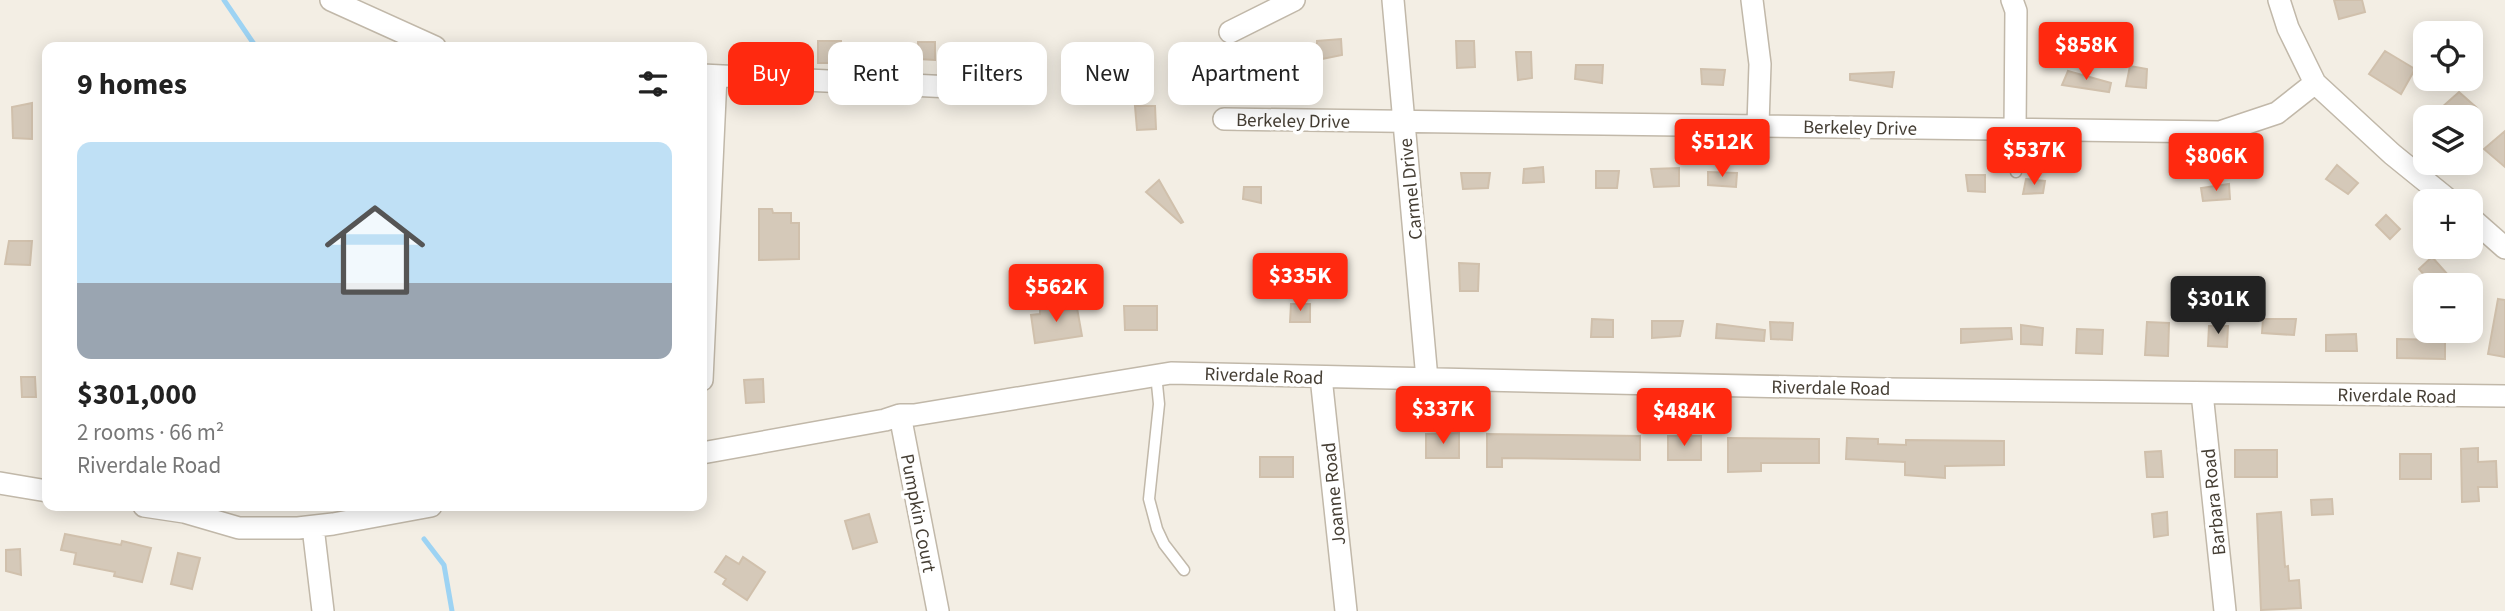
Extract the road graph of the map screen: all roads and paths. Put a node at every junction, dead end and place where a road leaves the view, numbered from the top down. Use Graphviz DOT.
graph roads {
  1 [pos="331,0"];
  2 [pos="1294,0"];
  3 [pos="1394,0"];
  4 [pos="1752,0"];
  5 [pos="2012,0"];
  6 [pos="2278,0"];
  7 [pos="1230,32"];
  8 [pos="424,42"];
  9 [pos="709,76"];
  10 [pos="2315,83"];
  11 [pos="937,86"];
  12 [pos="1224,120"];
  13 [pos="1403,122"];
  14 [pos="1758,125"];
  15 [pos="2014,130"];
  16 [pos="707,163"];
  17 [pos="2016,173"];
  18 [pos="2435,189"];
  19 [pos="2483,229"];
  20 [pos="2505,248"];
  21 [pos="1156,374"];
  22 [pos="1321,377"];
  23 [pos="1427,379"];
  24 [pos="2202,393"];
  25 [pos="2505,396"];
  26 [pos="900,415"];
  27 [pos="707,452"];
  28 [pos="0,483"];
  29 [pos="42,490"];
  30 [pos="177,511"];
  31 [pos="403,511"];
  32 [pos="313,527"];
  33 [pos="1184,570"];
  34 [pos="323,611"];
  35 [pos="939,611"];
  36 [pos="1346,611"];
  37 [pos="2225,611"];
  1 -- 8 [label="street"];
  2 -- 7 [label="street"];
  3 -- 13 [label="street, Carmel Drive"];
  4 -- 14 [label="street"];
  5 -- 15 [label="street"];
  6 -- 10 [label="street"];
  9 -- 11 [label="street"];
  9 -- 16 [label="street"];
  10 -- 15 [label="street, Berkeley Drive"];
  10 -- 18 [label="street"];
  12 -- 13 [label="street, Berkeley Drive"];
  13 -- 14 [label="street, Berkeley Drive"];
  13 -- 23 [label="street, Carmel Drive"];
  14 -- 15 [label="street, Berkeley Drive"];
  15 -- 17 [label="lane"];
  19 -- 20 [label="street"];
  21 -- 22 [label="street, Riverdale Road"];
  21 -- 26 [label="street, Riverdale Road"];
  21 -- 33 [label="lane"];
  22 -- 23 [label="street, Riverdale Road"];
  22 -- 36 [label="street, Joanne Road"];
  23 -- 24 [label="street, Riverdale Road"];
  24 -- 25 [label="street, Riverdale Road"];
  24 -- 37 [label="street, Barbara Road"];
  26 -- 27 [label="street, Riverdale Road"];
  26 -- 35 [label="street, Pumpkin Court"];
  28 -- 29 [label="street"];
  30 -- 32 [label="street"];
  31 -- 32 [label="street"];
  32 -- 34 [label="street"];
}
